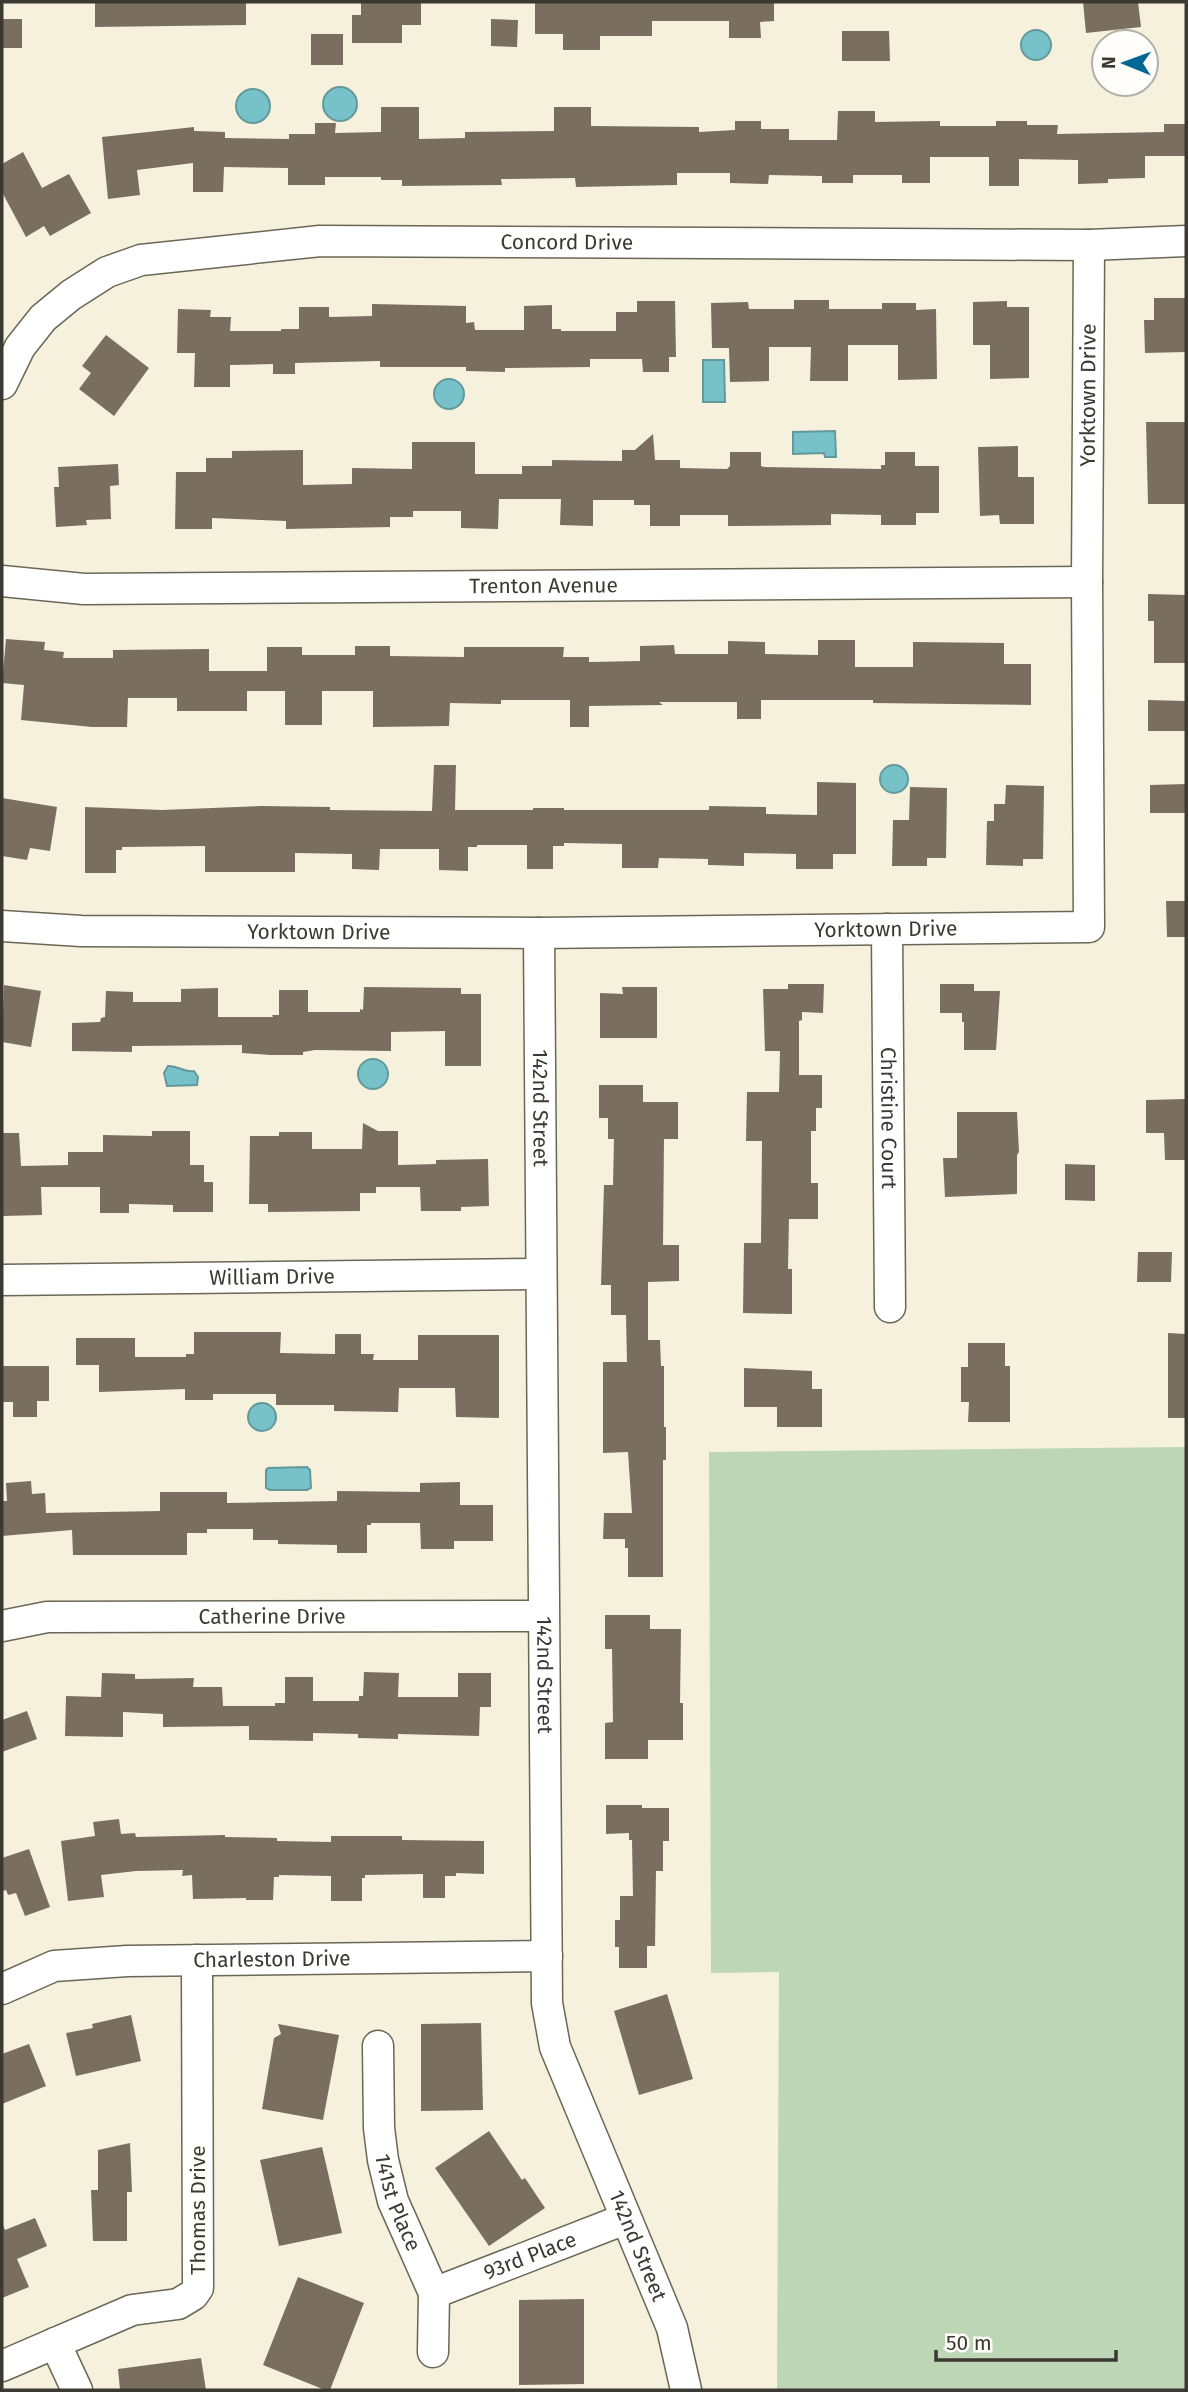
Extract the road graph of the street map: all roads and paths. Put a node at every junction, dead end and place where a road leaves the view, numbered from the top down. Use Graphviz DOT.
graph roads {
  1 [pos="1186,240"];
  2 [pos="1089,245"];
  3 [pos="2,384"];
  4 [pos="2,581"];
  5 [pos="1087,582"];
  6 [pos="2,926"];
  7 [pos="887,929"];
  8 [pos="539,933"];
  9 [pos="541,1274"];
  10 [pos="2,1280"];
  11 [pos="890,1307"];
  12 [pos="543,1616"];
  13 [pos="2,1626"];
  14 [pos="547,1956"];
  15 [pos="197,1960"];
  16 [pos="2,1989"];
  17 [pos="377,2046"];
  18 [pos="625,2219"];
  19 [pos="434,2293"];
  20 [pos="55,2343"];
  21 [pos="433,2352"];
  22 [pos="2,2366"];
  23 [pos="77,2390"];
  24 [pos="686,2390"];
  1 -- 2 [label="street, Concord Drive"];
  2 -- 3 [label="street, Concord Drive"];
  2 -- 5 [label="street, Yorktown Drive"];
  4 -- 5 [label="street, Trenton Avenue"];
  5 -- 7 [label="street, Yorktown Drive"];
  6 -- 8 [label="street, Yorktown Drive"];
  7 -- 8 [label="street, Yorktown Drive"];
  7 -- 11 [label="street, Christine Court"];
  8 -- 9 [label="street, 142nd Street"];
  9 -- 10 [label="street, William Drive"];
  9 -- 12 [label="street, 142nd Street"];
  12 -- 13 [label="street, Catherine Drive"];
  12 -- 14 [label="street, 142nd Street"];
  14 -- 15 [label="street, Charleston Drive"];
  14 -- 18 [label="street, 142nd Street"];
  15 -- 16 [label="street, Charleston Drive"];
  15 -- 20 [label="street, Thomas Drive"];
  17 -- 19 [label="street, 141st Place"];
  18 -- 19 [label="street, 93rd Place"];
  18 -- 24 [label="street, 142nd Street"];
  19 -- 21 [label="street, 141st Place"];
  20 -- 22 [label="street, Thomas Drive"];
  20 -- 23 [label="street"];
}
